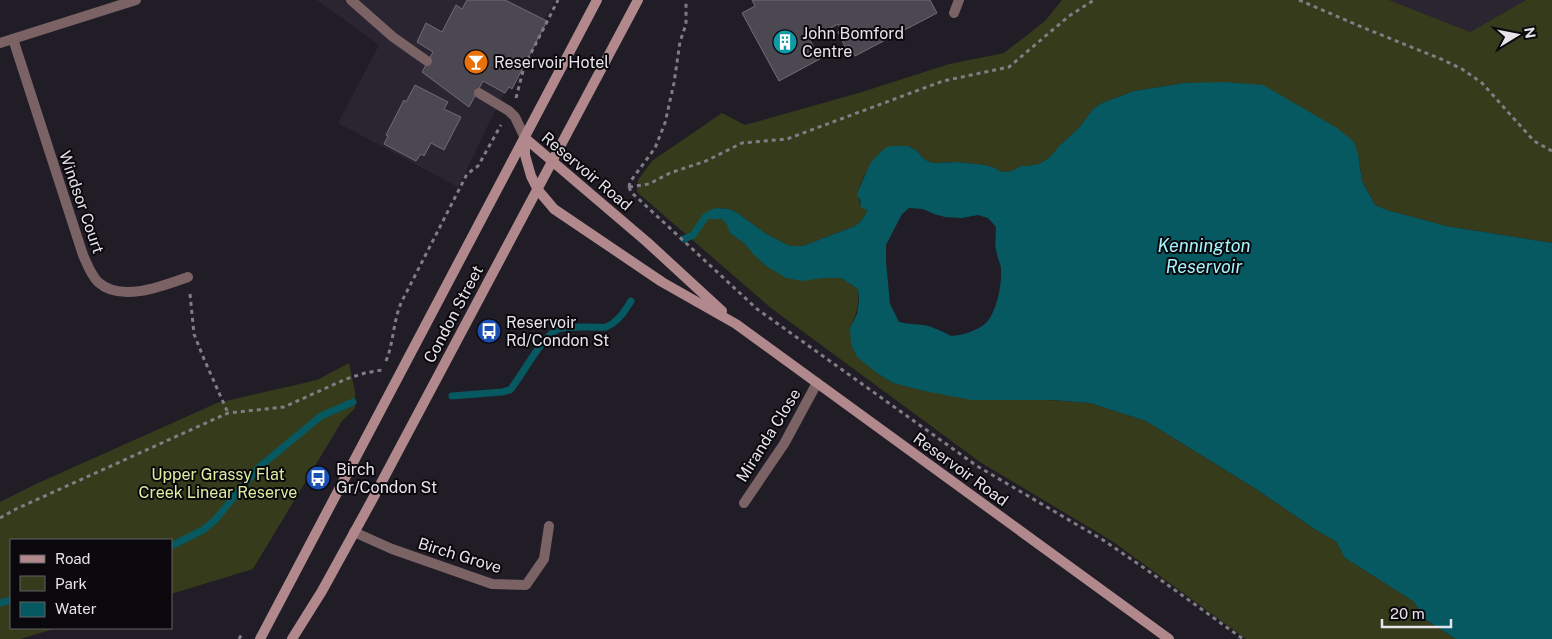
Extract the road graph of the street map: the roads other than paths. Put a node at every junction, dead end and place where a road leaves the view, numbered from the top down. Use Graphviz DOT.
graph roads {
  1 [pos="136,0"];
  2 [pos="351,0"];
  3 [pos="597,0"];
  4 [pos="638,0"];
  5 [pos="958,0"];
  6 [pos="954,13"];
  7 [pos="13,39"];
  8 [pos="0,43"];
  9 [pos="426,61"];
  10 [pos="479,94"];
  11 [pos="525,138"];
  12 [pos="553,161"];
  13 [pos="538,190"];
  14 [pos="188,277"];
  15 [pos="736,324"];
  16 [pos="817,383"];
  17 [pos="744,502"];
  18 [pos="549,526"];
  19 [pos="354,532"];
  20 [pos="260,639"];
  21 [pos="292,639"];
  22 [pos="1169,639"];
  1 -- 7 [label="street"];
  2 -- 9 [label="street"];
  3 -- 11 [label="main road, Condon Street"];
  4 -- 12 [label="main road, Condon Street"];
  5 -- 6 [label="street"];
  7 -- 8 [label="street"];
  7 -- 14 [label="street, Windsor Court"];
  10 -- 11 [label="street"];
  11 -- 12 [label="main road, Reservoir Road"];
  11 -- 13 [label="main road, Reservoir Road"];
  11 -- 20 [label="main road, Condon Street"];
  12 -- 13 [label="main road, Condon Street"];
  12 -- 15 [label="main road, Reservoir Road"];
  13 -- 15 [label="main road, Reservoir Road"];
  13 -- 19 [label="main road, Condon Street"];
  15 -- 16 [label="main road, Reservoir Road"];
  16 -- 17 [label="street, Miranda Close"];
  16 -- 22 [label="main road, Reservoir Road"];
  18 -- 19 [label="street, Birch Grove"];
  19 -- 21 [label="main road, Condon Street"];
}
